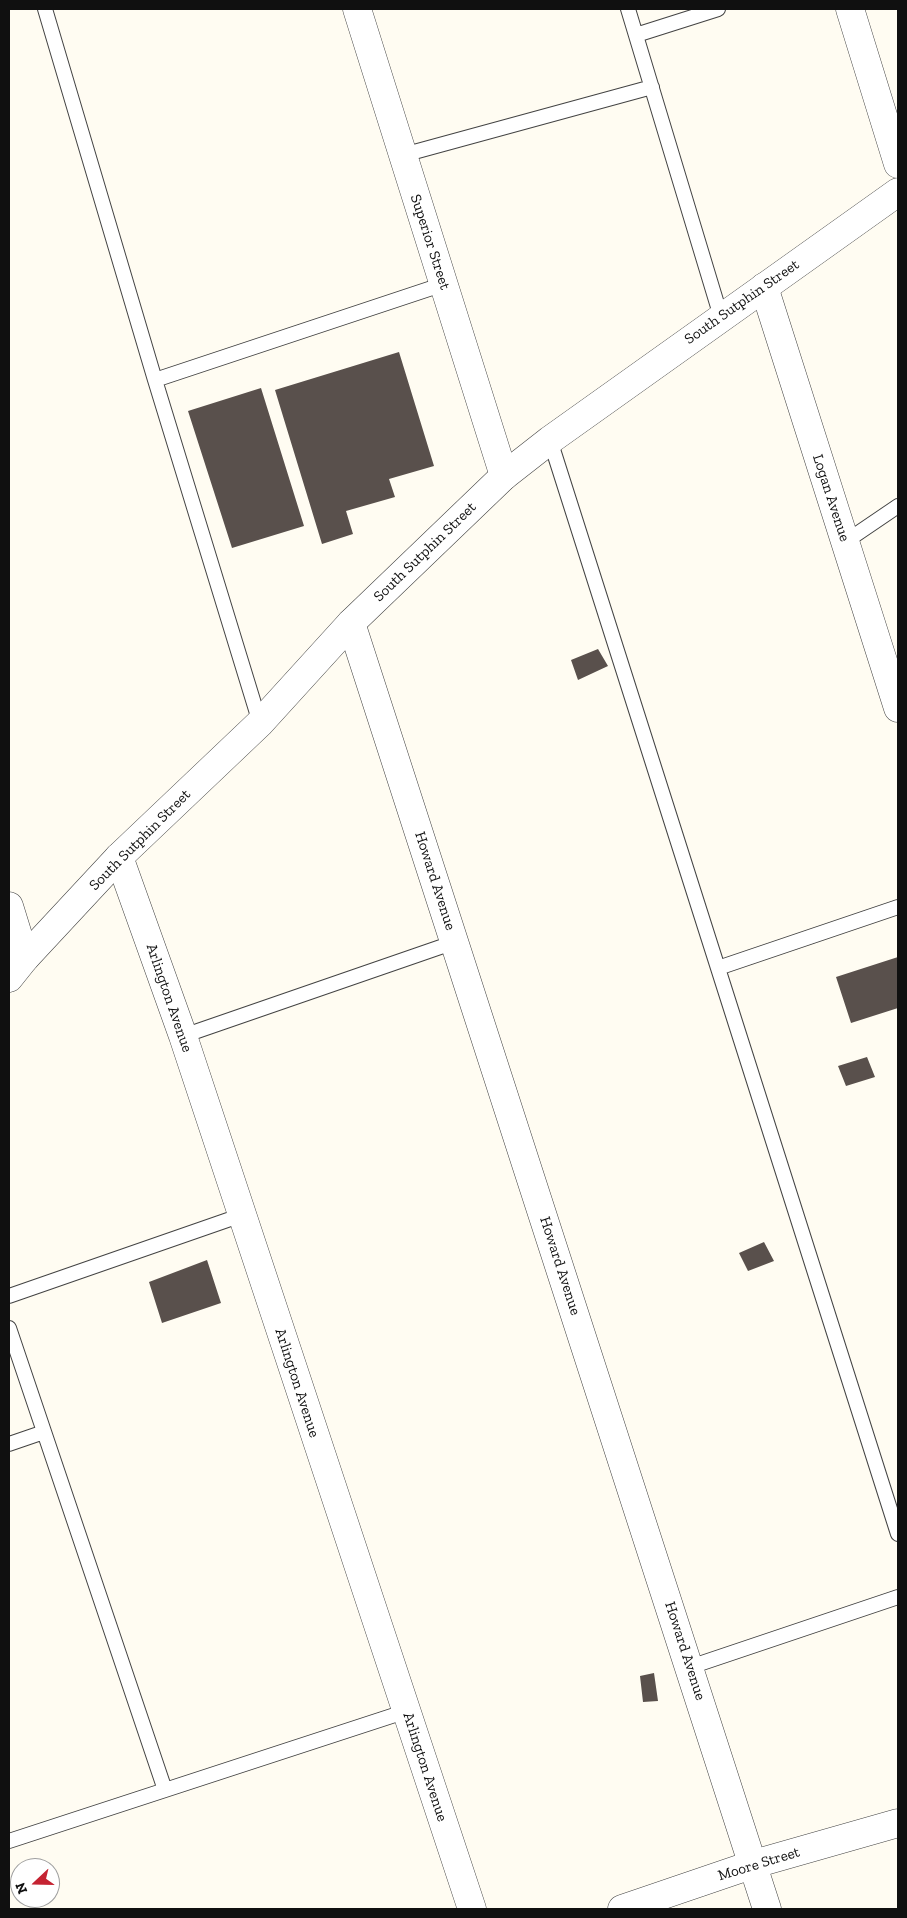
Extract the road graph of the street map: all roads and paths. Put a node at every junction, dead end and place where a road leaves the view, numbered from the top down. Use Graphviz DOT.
graph roads {
  1 [pos="45,9"];
  2 [pos="357,9"];
  3 [pos="628,9"];
  4 [pos="718,9"];
  5 [pos="850,9"];
  6 [pos="636,35"];
  7 [pos="652,87"];
  8 [pos="403,155"];
  9 [pos="898,164"];
  10 [pos="898,192"];
  11 [pos="444,284"];
  12 [pos="764,287"];
  13 [pos="721,317"];
  14 [pos="155,380"];
  15 [pos="550,440"];
  16 [pos="504,476"];
  17 [pos="898,506"];
  18 [pos="845,542"];
  19 [pos="351,623"];
  20 [pos="898,708"];
  21 [pos="260,723"];
  22 [pos="119,857"];
  23 [pos="9,906"];
  24 [pos="898,907"];
  25 [pos="455,942"];
  26 [pos="17,968"];
  27 [pos="718,968"];
  28 [pos="183,1036"];
  29 [pos="242,1215"];
  30 [pos="9,1296"];
  31 [pos="9,1328"];
  32 [pos="44,1432"];
  33 [pos="9,1444"];
  34 [pos="898,1534"];
  35 [pos="898,1597"];
  36 [pos="690,1667"];
  37 [pos="407,1711"];
  38 [pos="165,1790"];
  39 [pos="898,1823"];
  40 [pos="9,1841"];
  41 [pos="754,1864"];
  42 [pos="472,1909"];
  43 [pos="622,1909"];
  44 [pos="768,1909"];
  1 -- 14 [label="lane"];
  2 -- 8 [label="street, Superior Street"];
  3 -- 6 [label="lane"];
  4 -- 6 [label="lane"];
  5 -- 9 [label="street"];
  6 -- 7 [label="lane"];
  7 -- 8 [label="lane"];
  7 -- 13 [label="lane"];
  8 -- 11 [label="street, Superior Street"];
  10 -- 12 [label="street, South Sutphin Street"];
  11 -- 14 [label="lane"];
  11 -- 16 [label="street, Superior Street"];
  12 -- 13 [label="street, South Sutphin Street"];
  12 -- 18 [label="street, Logan Avenue"];
  13 -- 15 [label="street, South Sutphin Street"];
  14 -- 21 [label="lane"];
  15 -- 16 [label="street, South Sutphin Street"];
  15 -- 27 [label="lane"];
  16 -- 19 [label="street, South Sutphin Street"];
  17 -- 18 [label="lane"];
  18 -- 20 [label="street, Logan Avenue"];
  19 -- 21 [label="street, South Sutphin Street"];
  19 -- 25 [label="street, Howard Avenue"];
  21 -- 22 [label="street, South Sutphin Street"];
  22 -- 26 [label="street, South Sutphin Street"];
  22 -- 28 [label="street, Arlington Avenue"];
  23 -- 26 [label="street"];
  24 -- 27 [label="lane"];
  25 -- 28 [label="lane"];
  25 -- 36 [label="street, Howard Avenue"];
  27 -- 34 [label="lane"];
  28 -- 29 [label="street, Arlington Avenue"];
  29 -- 30 [label="lane"];
  29 -- 37 [label="street, Arlington Avenue"];
  31 -- 32 [label="lane"];
  32 -- 33 [label="lane"];
  32 -- 38 [label="lane"];
  35 -- 36 [label="lane"];
  36 -- 41 [label="street, Howard Avenue"];
  37 -- 38 [label="lane"];
  37 -- 42 [label="street, Arlington Avenue"];
  38 -- 40 [label="lane"];
  39 -- 41 [label="street, Moore Street"];
  41 -- 43 [label="street, Moore Street"];
  41 -- 44 [label="street, Howard Avenue"];
}
